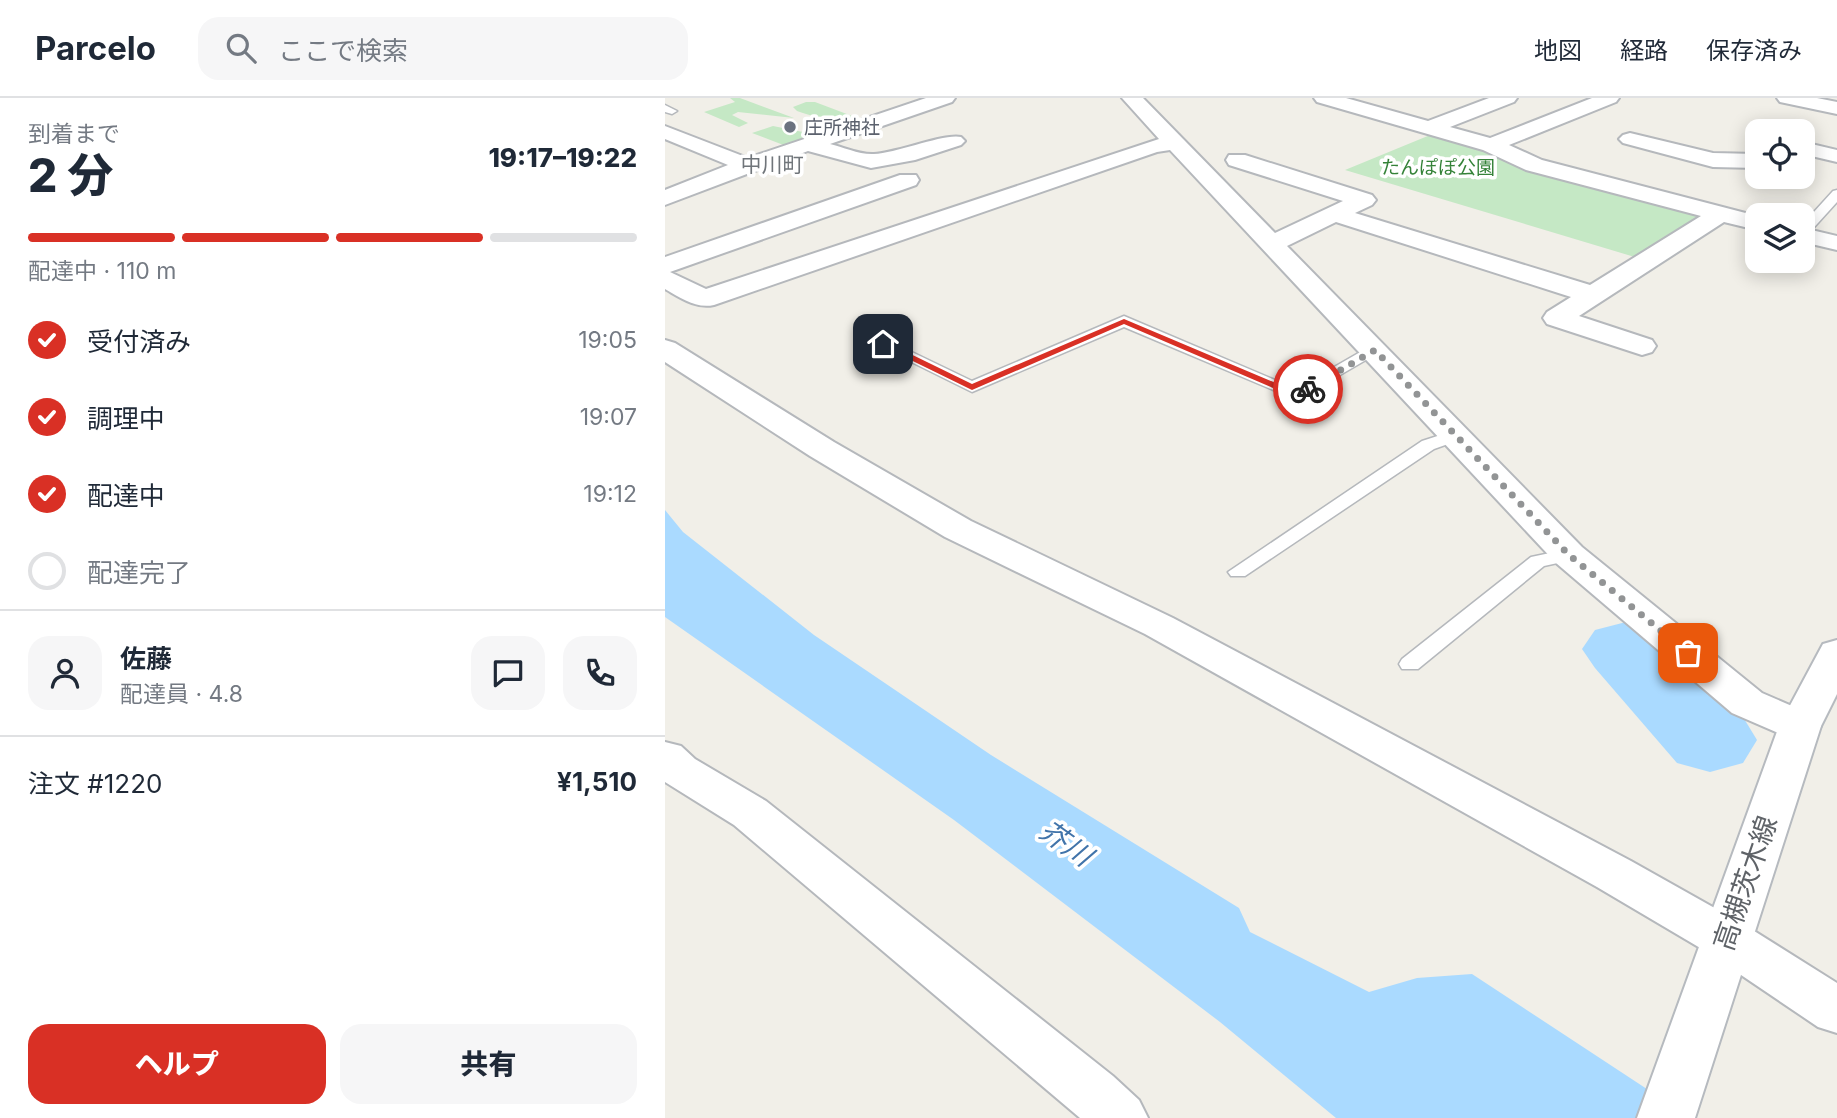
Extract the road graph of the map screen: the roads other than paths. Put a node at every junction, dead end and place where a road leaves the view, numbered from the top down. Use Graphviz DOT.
graph roads {
  1 [pos="1132,98"];
  2 [pos="1324,98"];
  3 [pos="1507,98"];
  4 [pos="1609,98"];
  5 [pos="1787,98"];
  6 [pos="938,99"];
  7 [pos="1422,102"];
  8 [pos="1837,108"];
  9 [pos="1389,115"];
  10 [pos="667,116"];
  11 [pos="1431,127"];
  12 [pos="1630,139"];
  13 [pos="954,141"];
  14 [pos="804,144"];
  15 [pos="1164,145"];
  16 [pos="1492,145"];
  17 [pos="1815,151"];
  18 [pos="1745,154"];
  19 [pos="1837,156"];
  20 [pos="1237,160"];
  21 [pos="1734,160"];
  22 [pos="1745,160"];
  23 [pos="871,162"];
  24 [pos="747,165"];
  25 [pos="897,184"];
  26 [pos="1837,194"];
  27 [pos="665,198"];
  28 [pos="968,208"];
  29 [pos="1334,214"];
  30 [pos="1720,214"];
  31 [pos="1815,219"];
  32 [pos="1745,220"];
  33 [pos="1815,237"];
  34 [pos="1273,243"];
  35 [pos="1837,243"];
  36 [pos="665,266"];
  37 [pos="665,279"];
  38 [pos="1593,295"];
  39 [pos="883,344"];
  40 [pos="1642,346"];
  41 [pos="665,349"];
  42 [pos="1375,350"];
  43 [pos="1456,435"];
  44 [pos="1569,555"];
  45 [pos="1238,572"];
  46 [pos="1837,653"];
  47 [pos="1410,664"];
  48 [pos="1800,726"];
  49 [pos="670,764"];
  50 [pos="1718,961"];
  51 [pos="1837,1010"];
  52 [pos="1119,1118"];
  53 [pos="1666,1118"];
  1 -- 15 [label="street"];
  2 -- 9 [label="street"];
  3 -- 11 [label="street"];
  4 -- 16 [label="street"];
  5 -- 8 [label="street"];
  6 -- 14 [label="street"];
  7 -- 9 [label="street"];
  9 -- 11 [label="street"];
  10 -- 24 [label="street"];
  11 -- 16 [label="street"];
  12 -- 21 [label="street"];
  13 -- 23 [label="street"];
  14 -- 23 [label="street"];
  14 -- 24 [label="street"];
  15 -- 28 [label="street"];
  15 -- 34 [label="street"];
  16 -- 30 [label="street"];
  17 -- 19 [label="street"];
  18 -- 21 [label="street"];
  20 -- 29 [label="street"];
  21 -- 22 [label="street"];
  23 -- 25 [label="street"];
  24 -- 27 [label="street"];
  25 -- 28 [label="street"];
  25 -- 36 [label="street"];
  26 -- 31 [label="lane"];
  28 -- 37 [label="street"];
  29 -- 34 [label="street"];
  29 -- 38 [label="street"];
  30 -- 32 [label="street"];
  30 -- 38 [label="street"];
  33 -- 35 [label="street"];
  34 -- 42 [label="street"];
  38 -- 40 [label="street"];
  39 -- 42 [label="lane"];
  41 -- 50 [label="street"];
  42 -- 43 [label="street"];
  43 -- 44 [label="street"];
  43 -- 45 [label="lane"];
  44 -- 47 [label="lane"];
  44 -- 48 [label="street"];
  46 -- 48 [label="street, 高槻茨木線"];
  48 -- 50 [label="street, 高槻茨木線"];
  49 -- 52 [label="street"];
  50 -- 51 [label="street"];
  50 -- 53 [label="street, 高槻茨木線"];
}
